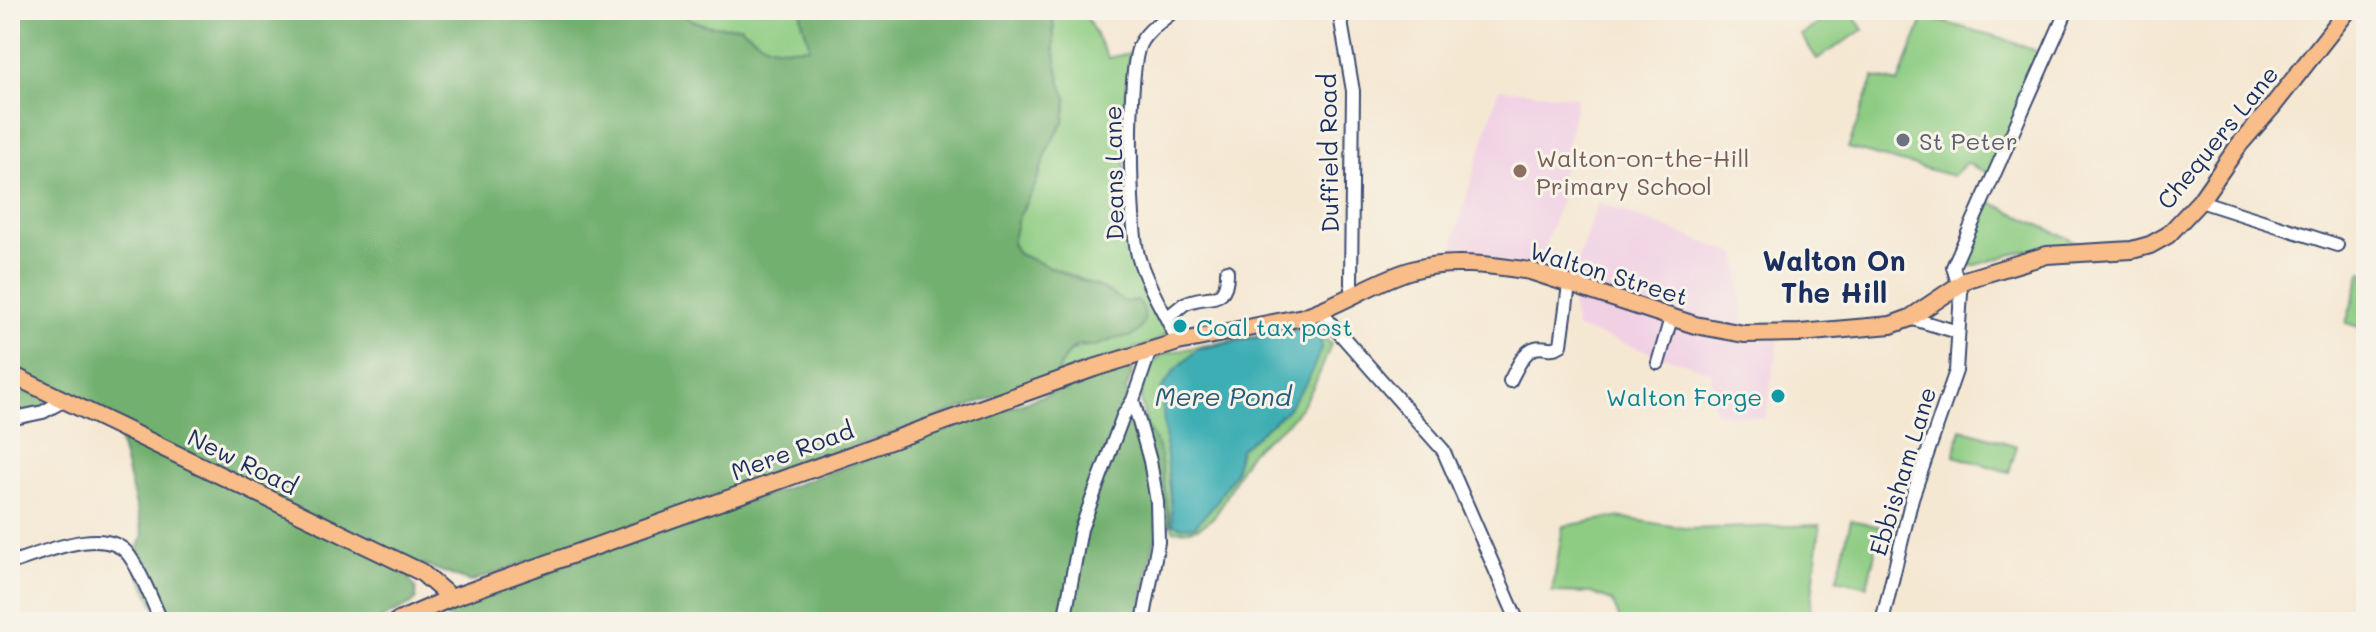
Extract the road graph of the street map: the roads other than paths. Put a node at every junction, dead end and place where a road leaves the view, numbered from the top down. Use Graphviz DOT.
graph roads {
  1 [pos="1175,10"];
  2 [pos="1339,10"];
  3 [pos="2067,10"];
  4 [pos="2348,10"];
  5 [pos="2200,201"];
  6 [pos="2337,245"];
  7 [pos="1227,271"];
  8 [pos="1958,284"];
  9 [pos="1569,285"];
  10 [pos="1354,296"];
  11 [pos="1323,311"];
  12 [pos="1168,317"];
  13 [pos="1671,318"];
  14 [pos="1910,318"];
  15 [pos="1958,332"];
  16 [pos="1178,342"];
  17 [pos="1150,350"];
  18 [pos="1658,363"];
  19 [pos="10,374"];
  20 [pos="1510,381"];
  21 [pos="1133,400"];
  22 [pos="63,401"];
  23 [pos="10,419"];
  24 [pos="10,563"];
  25 [pos="451,598"];
  26 [pos="162,622"];
  27 [pos="396,622"];
  28 [pos="1064,622"];
  29 [pos="1143,622"];
  30 [pos="1518,622"];
  31 [pos="1882,622"];
  1 -- 12 [label="street, Deans Lane"];
  2 -- 10 [label="street, Duffield Road"];
  3 -- 8 [label="street, Ebbisham Lane"];
  4 -- 5 [label="main road, Chequers Lane"];
  5 -- 6 [label="street"];
  5 -- 8 [label="main road, Chequers Lane"];
  7 -- 12 [label="street"];
  8 -- 14 [label="main road, Walton Street"];
  8 -- 15 [label="street, Ebbisham Lane"];
  9 -- 10 [label="main road, Walton Street"];
  9 -- 13 [label="main road, Walton Street"];
  9 -- 20 [label="street"];
  10 -- 11 [label="main road, Walton Street"];
  11 -- 16 [label="main road, Walton Street"];
  11 -- 30 [label="street"];
  12 -- 16 [label="street, Deans Lane"];
  13 -- 14 [label="main road, Walton Street"];
  13 -- 18 [label="street"];
  14 -- 15 [label="street"];
  15 -- 31 [label="street, Ebbisham Lane"];
  16 -- 17 [label="main road, Walton Street"];
  17 -- 21 [label="street"];
  17 -- 25 [label="main road, Mere Road"];
  19 -- 22 [label="main road, New Road"];
  21 -- 28 [label="street"];
  21 -- 29 [label="street"];
  22 -- 23 [label="street"];
  22 -- 25 [label="main road, New Road"];
  24 -- 26 [label="street"];
  25 -- 27 [label="main road, Mere Road"];
}
